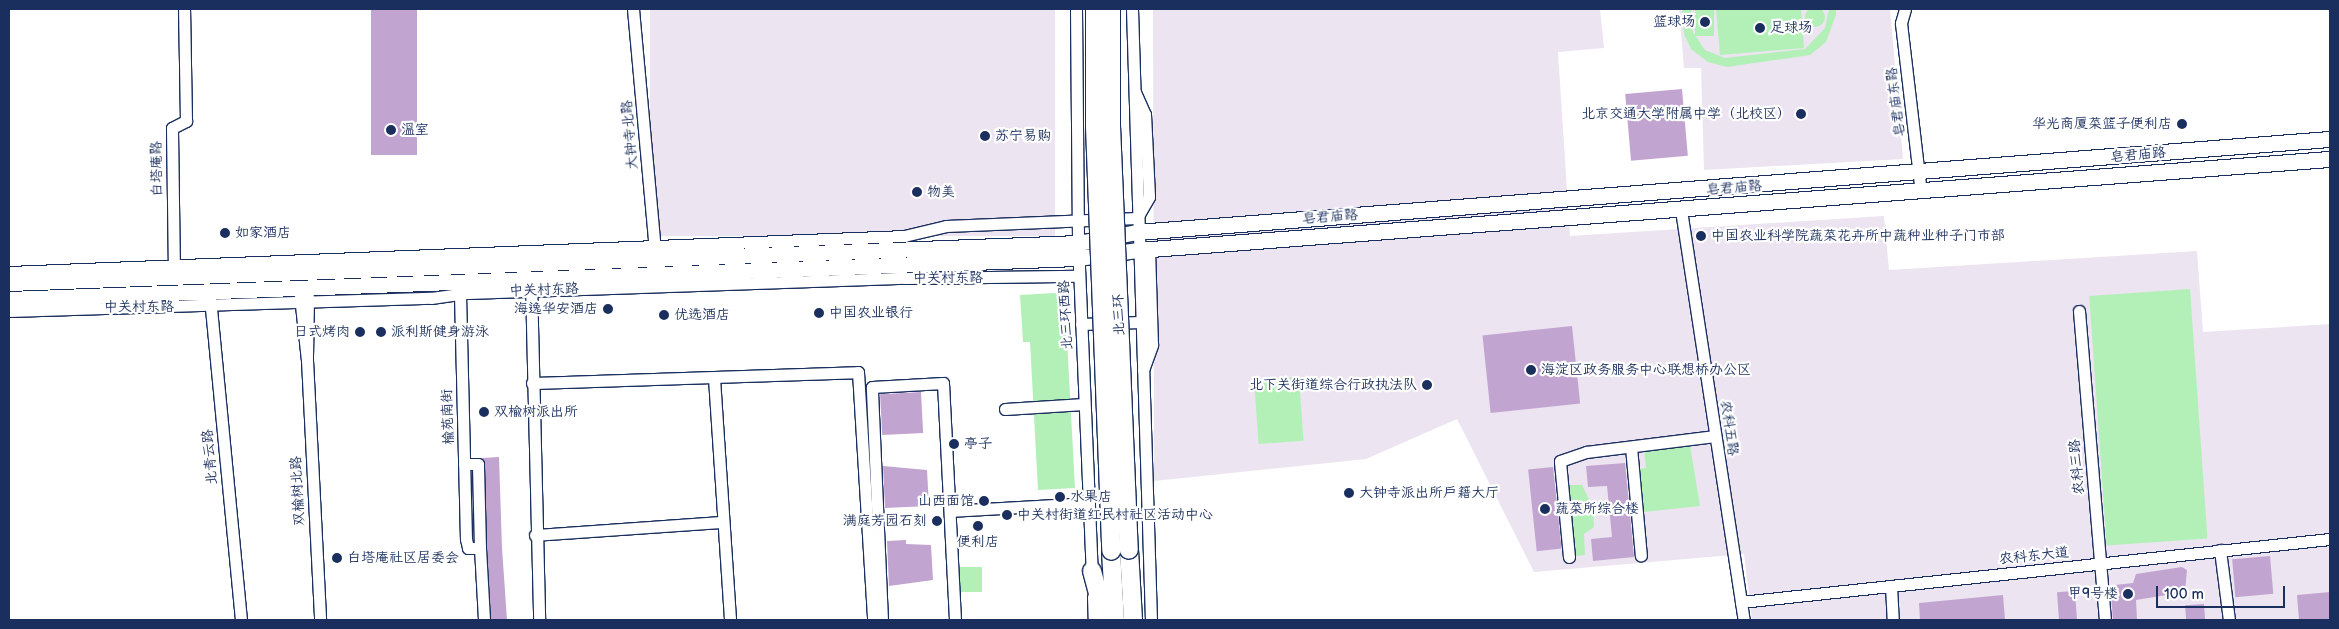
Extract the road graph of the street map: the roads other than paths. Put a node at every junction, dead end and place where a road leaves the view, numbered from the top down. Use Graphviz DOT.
graph roads {
  1 [pos="184,9"];
  2 [pos="633,9"];
  3 [pos="1076,9"];
  4 [pos="1095,9"];
  5 [pos="1111,9"];
  6 [pos="1132,9"];
  7 [pos="1905,9"];
  8 [pos="2330,139"];
  9 [pos="2330,159"];
  10 [pos="1919,174"];
  11 [pos="1921,192"];
  12 [pos="1681,210"];
  13 [pos="1106,219"];
  14 [pos="1078,220"];
  15 [pos="1137,225"];
  16 [pos="1107,237"];
  17 [pos="1144,250"];
  18 [pos="1078,251"];
  19 [pos="655,252"];
  20 [pos="1108,254"];
  21 [pos="9,272"];
  22 [pos="173,273"];
  23 [pos="1079,276"];
  24 [pos="9,283"];
  25 [pos="531,284"];
  26 [pos="303,287"];
  27 [pos="460,294"];
  28 [pos="210,298"];
  29 [pos="9,300"];
  30 [pos="304,303"];
  31 [pos="9,311"];
  32 [pos="2079,311"];
  33 [pos="1140,322"];
  34 [pos="1110,323"];
  35 [pos="1081,324"];
  36 [pos="1142,374"];
  37 [pos="714,378"];
  38 [pos="532,383"];
  39 [pos="1084,404"];
  40 [pos="1005,409"];
  41 [pos="1715,436"];
  42 [pos="1631,446"];
  43 [pos="464,464"];
  44 [pos="1089,503"];
  45 [pos="950,511"];
  46 [pos="723,522"];
  47 [pos="535,535"];
  48 [pos="2330,539"];
  49 [pos="480,548"];
  50 [pos="2220,550"];
  51 [pos="1641,556"];
  52 [pos="1569,557"];
  53 [pos="2101,564"];
  54 [pos="1092,571"];
  55 [pos="1891,586"];
  56 [pos="1741,602"];
  57 [pos="241,620"];
  58 [pos="320,620"];
  59 [pos="484,620"];
  60 [pos="539,620"];
  61 [pos="730,620"];
  62 [pos="872,620"];
  63 [pos="882,620"];
  64 [pos="955,620"];
  65 [pos="1094,620"];
  66 [pos="1105,620"];
  67 [pos="1115,620"];
  68 [pos="1133,620"];
  69 [pos="1151,620"];
  70 [pos="1744,620"];
  71 [pos="1894,620"];
  72 [pos="2105,620"];
  73 [pos="2229,620"];
  1 -- 22 [label="street, 白塔庵路"];
  2 -- 19 [label="street, 大钟寺北路"];
  3 -- 14 [label="street, 北三环西路"];
  4 -- 67 [label="highway, 北三环, bridge"];
  5 -- 68 [label="highway, 北三环, bridge"];
  6 -- 15 [label="street"];
  7 -- 10 [label="street, 皂君庙东路"];
  8 -- 10 [label="main road, 皂君庙路"];
  9 -- 11 [label="main road, 皂君庙路"];
  10 -- 11 [label="street, 皂君庙东路"];
  10 -- 15 [label="main road, 皂君庙路"];
  11 -- 12 [label="main road, 皂君庙路"];
  12 -- 17 [label="main road, 皂君庙路"];
  12 -- 41 [label="street, 农科五路"];
  13 -- 14 [label="street, 中关村东路"];
  13 -- 15 [label="street, 中关村东路"];
  13 -- 16 [label="street"];
  14 -- 18 [label="street, 北三环西路"];
  14 -- 19 [label="street, 中关村东路"];
  15 -- 16 [label="main road, 皂君庙路"];
  15 -- 17 [label="street"];
  16 -- 18 [label="main road, 皂君庙路"];
  16 -- 20 [label="street"];
  17 -- 20 [label="main road, 皂君庙路"];
  17 -- 33 [label="street"];
  17 -- 36 [label="street"];
  18 -- 19 [label="main road, 中关村东路"];
  18 -- 20 [label="main road, 皂君庙路"];
  18 -- 23 [label="street, 北三环西路"];
  18 -- 25 [label="main road, 中关村东路"];
  19 -- 22 [label="main road, 中关村东路"];
  20 -- 34 [label="street"];
  21 -- 22 [label="street"];
  22 -- 24 [label="main road, 中关村东路"];
  23 -- 25 [label="street, 中关村东路"];
  23 -- 35 [label="street, 北三环西路"];
  25 -- 26 [label="main road, 中关村东路"];
  25 -- 27 [label="street, 中关村东路"];
  25 -- 38 [label="street"];
  26 -- 28 [label="main road, 中关村东路"];
  26 -- 30 [label="street, 双榆树北路"];
  27 -- 30 [label="street, 中关村东路"];
  27 -- 43 [label="street, 榆苑南街"];
  28 -- 29 [label="main road, 中关村东路"];
  28 -- 30 [label="street, 中关村东路"];
  28 -- 31 [label="street, 中关村东路"];
  28 -- 57 [label="street, 北青云路"];
  30 -- 58 [label="street, 双榆树北路"];
  32 -- 53 [label="street, 农科三路"];
  33 -- 34 [label="street"];
  33 -- 36 [label="street"];
  34 -- 35 [label="street"];
  35 -- 39 [label="street, 北三环西路"];
  36 -- 69 [label="street"];
  37 -- 38 [label="street"];
  37 -- 46 [label="street"];
  37 -- 62 [label="street"];
  38 -- 47 [label="street"];
  39 -- 40 [label="street"];
  39 -- 44 [label="street, 北三环西路"];
  41 -- 42 [label="street"];
  41 -- 56 [label="street, 农科五路"];
  42 -- 51 [label="street"];
  42 -- 52 [label="street"];
  43 -- 49 [label="street, 榆苑南街"];
  43 -- 49 [label="street"];
  44 -- 45 [label="street"];
  44 -- 54 [label="street, 北三环西路"];
  45 -- 63 [label="street"];
  45 -- 64 [label="street"];
  46 -- 47 [label="street"];
  46 -- 61 [label="street"];
  47 -- 60 [label="street"];
  48 -- 50 [label="street, 农科东大道"];
  49 -- 59 [label="street"];
  50 -- 53 [label="street, 农科东大道"];
  50 -- 73 [label="street"];
  53 -- 55 [label="street, 农科东大道"];
  53 -- 72 [label="street, 农科三路"];
  54 -- 65 [label="street, 北三环西路"];
  54 -- 66 [label="highway"];
  55 -- 56 [label="street, 农科东大道"];
  55 -- 71 [label="street"];
  56 -- 70 [label="street, 农科五路"];
}
